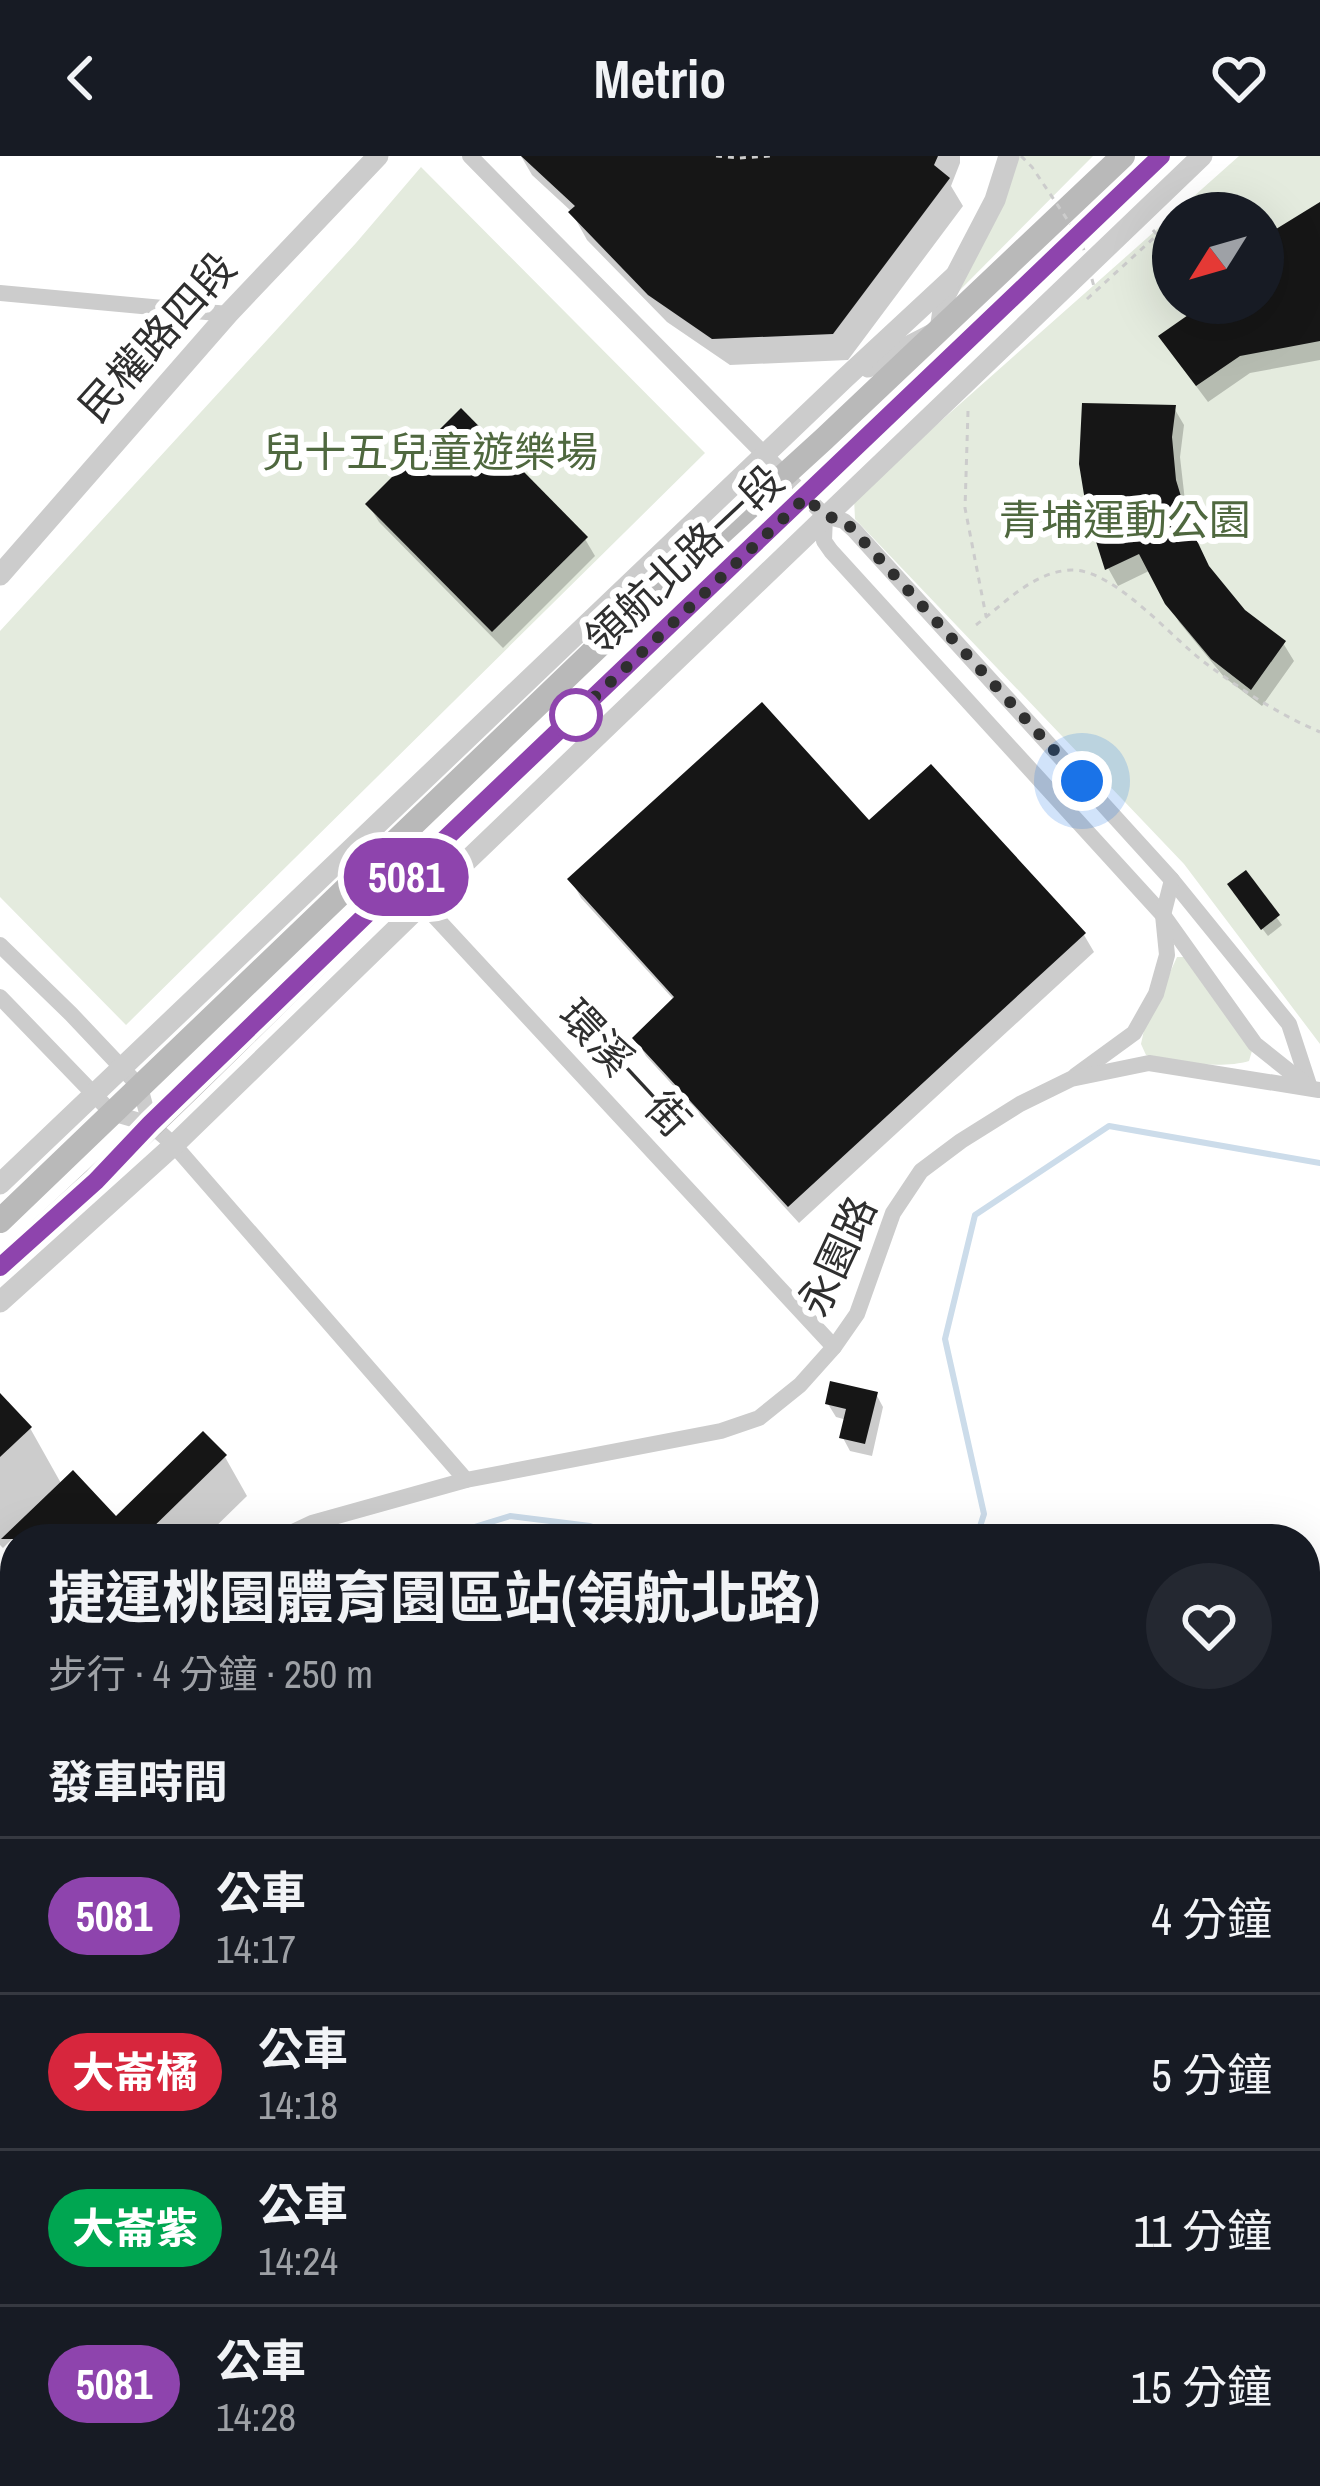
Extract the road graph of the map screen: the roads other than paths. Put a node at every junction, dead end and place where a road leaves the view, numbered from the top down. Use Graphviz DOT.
graph roads {
  1 [pos="377,156"];
  2 [pos="470,156"];
  3 [pos="1009,156"];
  4 [pos="1123,156"];
  5 [pos="1161,156"];
  6 [pos="1202,156"];
  7 [pos="954,277"];
  8 [pos="0,293"];
  9 [pos="228,314"];
  10 [pos="940,330"];
  11 [pos="844,379"];
  12 [pos="766,453"];
  13 [pos="784,475"];
  14 [pos="806,497"];
  15 [pos="825,516"];
  16 [pos="0,574"];
  17 [pos="370,847"];
  18 [pos="402,880"];
  19 [pos="1172,880"];
  20 [pos="422,903"];
  21 [pos="1163,916"];
  22 [pos="0,945"];
  23 [pos="0,997"];
  24 [pos="121,1067"];
  25 [pos="1071,1079"];
  26 [pos="140,1087"];
  27 [pos="1315,1089"];
  28 [pos="94,1093"];
  29 [pos="112,1113"];
  30 [pos="150,1124"];
  31 [pos="174,1145"];
  32 [pos="0,1184"];
  33 [pos="0,1221"];
  34 [pos="0,1266"];
  35 [pos="0,1302"];
  36 [pos="835,1347"];
  37 [pos="466,1480"];
  38 [pos="309,1524"];
  1 -- 9 [label="street, 民權路四段"];
  2 -- 12 [label="street"];
  3 -- 7 [label="street"];
  4 -- 10 [label="main road, 領航北路一段"];
  5 -- 14 [label="main road, 領航北路一段"];
  6 -- 15 [label="street, 領航北路一段"];
  7 -- 10 [label="street"];
  7 -- 11 [label="street, 領航北路一段"];
  8 -- 9 [label="street"];
  9 -- 16 [label="street, 民權路四段"];
  10 -- 11 [label="street"];
  10 -- 13 [label="main road, 領航北路一段"];
  11 -- 12 [label="street, 領航北路一段"];
  12 -- 13 [label="street"];
  12 -- 17 [label="street, 領航北路一段"];
  13 -- 14 [label="street"];
  13 -- 17 [label="main road, 領航北路一段"];
  14 -- 15 [label="street"];
  14 -- 18 [label="main road, 領航北路一段"];
  15 -- 19 [label="street"];
  15 -- 20 [label="street, 領航北路一段"];
  15 -- 21 [label="street"];
  17 -- 18 [label="street, 環溪一街"];
  17 -- 24 [label="street, 領航北路一段"];
  17 -- 26 [label="main road, 領航北路一段"];
  18 -- 20 [label="street, 環溪一街"];
  18 -- 30 [label="main road, 領航北路一段"];
  19 -- 21 [label="street"];
  19 -- 27 [label="street"];
  20 -- 31 [label="street, 領航北路一段"];
  20 -- 36 [label="street, 環溪一街"];
  21 -- 25 [label="street"];
  21 -- 27 [label="street"];
  22 -- 24 [label="street"];
  23 -- 28 [label="street"];
  24 -- 26 [label="street"];
  24 -- 28 [label="street, 領航北路一段"];
  25 -- 27 [label="street, 永園路"];
  25 -- 36 [label="street, 永園路"];
  26 -- 29 [label="main road, 領航北路一段"];
  26 -- 30 [label="street"];
  28 -- 29 [label="street"];
  28 -- 32 [label="street, 領航北路一段"];
  29 -- 30 [label="street"];
  29 -- 33 [label="main road, 領航北路一段"];
  30 -- 31 [label="street"];
  30 -- 34 [label="main road, 領航北路一段"];
  31 -- 35 [label="street, 領航北路一段"];
  31 -- 37 [label="street"];
  36 -- 37 [label="street, 永園路"];
  37 -- 38 [label="street, 永園路"];
}
